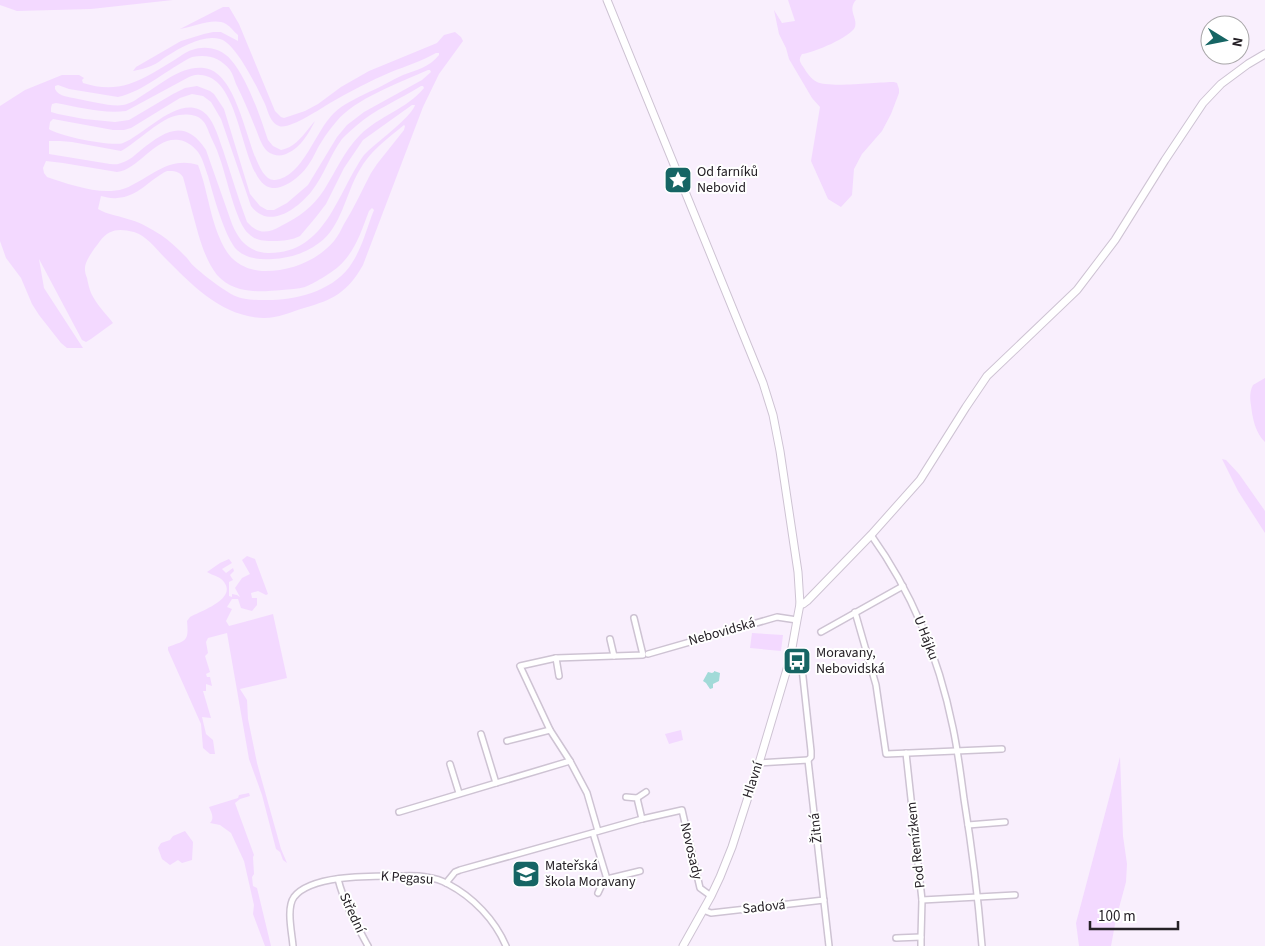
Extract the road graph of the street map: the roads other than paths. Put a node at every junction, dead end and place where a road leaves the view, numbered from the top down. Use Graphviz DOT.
graph roads {
  1 [pos="606,0"];
  2 [pos="1265,54"];
  3 [pos="871,535"];
  4 [pos="903,586"];
  5 [pos="800,604"];
  6 [pos="855,612"];
  7 [pos="634,618"];
  8 [pos="797,620"];
  9 [pos="821,632"];
  10 [pos="610,639"];
  11 [pos="648,654"];
  12 [pos="614,656"];
  13 [pos="556,658"];
  14 [pos="802,668"];
  15 [pos="559,676"];
  16 [pos="550,730"];
  17 [pos="481,734"];
  18 [pos="508,741"];
  19 [pos="1002,749"];
  20 [pos="957,752"];
  21 [pos="906,753"];
  22 [pos="570,760"];
  23 [pos="808,760"];
  24 [pos="450,764"];
  25 [pos="759,764"];
  26 [pos="496,783"];
  27 [pos="646,792"];
  28 [pos="459,793"];
  29 [pos="626,798"];
  30 [pos="636,798"];
  31 [pos="399,812"];
  32 [pos="642,819"];
  33 [pos="1006,822"];
  34 [pos="968,825"];
  35 [pos="596,832"];
  36 [pos="640,871"];
  37 [pos="338,879"];
  38 [pos="607,879"];
  39 [pos="446,883"];
  40 [pos="598,893"];
  41 [pos="1015,894"];
  42 [pos="711,896"];
  43 [pos="978,898"];
  44 [pos="824,900"];
  45 [pos="922,900"];
  46 [pos="703,910"];
  47 [pos="920,937"];
  48 [pos="896,938"];
  49 [pos="292,946"];
  50 [pos="368,946"];
  51 [pos="506,946"];
  52 [pos="682,946"];
  53 [pos="829,946"];
  54 [pos="922,946"];
  55 [pos="982,946"];
  1 -- 5 [label="street, Hlavní"];
  2 -- 3 [label="street"];
  3 -- 4 [label="street, U Hájku"];
  3 -- 5 [label="street"];
  4 -- 6 [label="street"];
  4 -- 20 [label="street, U Hájku"];
  5 -- 8 [label="street, Hlavní"];
  6 -- 9 [label="street"];
  6 -- 21 [label="street"];
  7 -- 12 [label="street"];
  8 -- 11 [label="street, Nebovidská"];
  8 -- 25 [label="street, Hlavní"];
  10 -- 12 [label="street"];
  12 -- 13 [label="street"];
  13 -- 15 [label="street"];
  13 -- 16 [label="street"];
  14 -- 23 [label="street, Žitná"];
  16 -- 18 [label="street"];
  16 -- 22 [label="street"];
  17 -- 26 [label="street"];
  19 -- 20 [label="street"];
  20 -- 21 [label="street"];
  20 -- 34 [label="street, U Hájku"];
  21 -- 45 [label="street, Pod Remízkem"];
  22 -- 26 [label="street"];
  22 -- 35 [label="street"];
  23 -- 25 [label="street"];
  23 -- 44 [label="street, Žitná"];
  24 -- 28 [label="street"];
  25 -- 42 [label="street, Hlavní"];
  26 -- 28 [label="street"];
  27 -- 30 [label="street"];
  28 -- 31 [label="street"];
  29 -- 30 [label="street"];
  30 -- 32 [label="street"];
  32 -- 35 [label="street, Novosady"];
  32 -- 42 [label="street, Novosady"];
  33 -- 34 [label="street"];
  34 -- 43 [label="street, U Hájku"];
  35 -- 38 [label="street"];
  35 -- 39 [label="street, Novosady"];
  36 -- 38 [label="street"];
  37 -- 39 [label="street, K Pegasu"];
  37 -- 49 [label="street, K Pegasu"];
  37 -- 50 [label="street, Střední"];
  38 -- 40 [label="street"];
  39 -- 51 [label="street, K Pegasu"];
  41 -- 43 [label="street"];
  42 -- 46 [label="street, Hlavní"];
  43 -- 45 [label="street"];
  43 -- 55 [label="street, U Hájku"];
  44 -- 46 [label="street, Sadová"];
  44 -- 53 [label="street, Žitná"];
  45 -- 47 [label="street, Pod Remízkem"];
  46 -- 52 [label="street, Hlavní"];
  47 -- 48 [label="street"];
  47 -- 54 [label="street, Pod Remízkem"];
}
